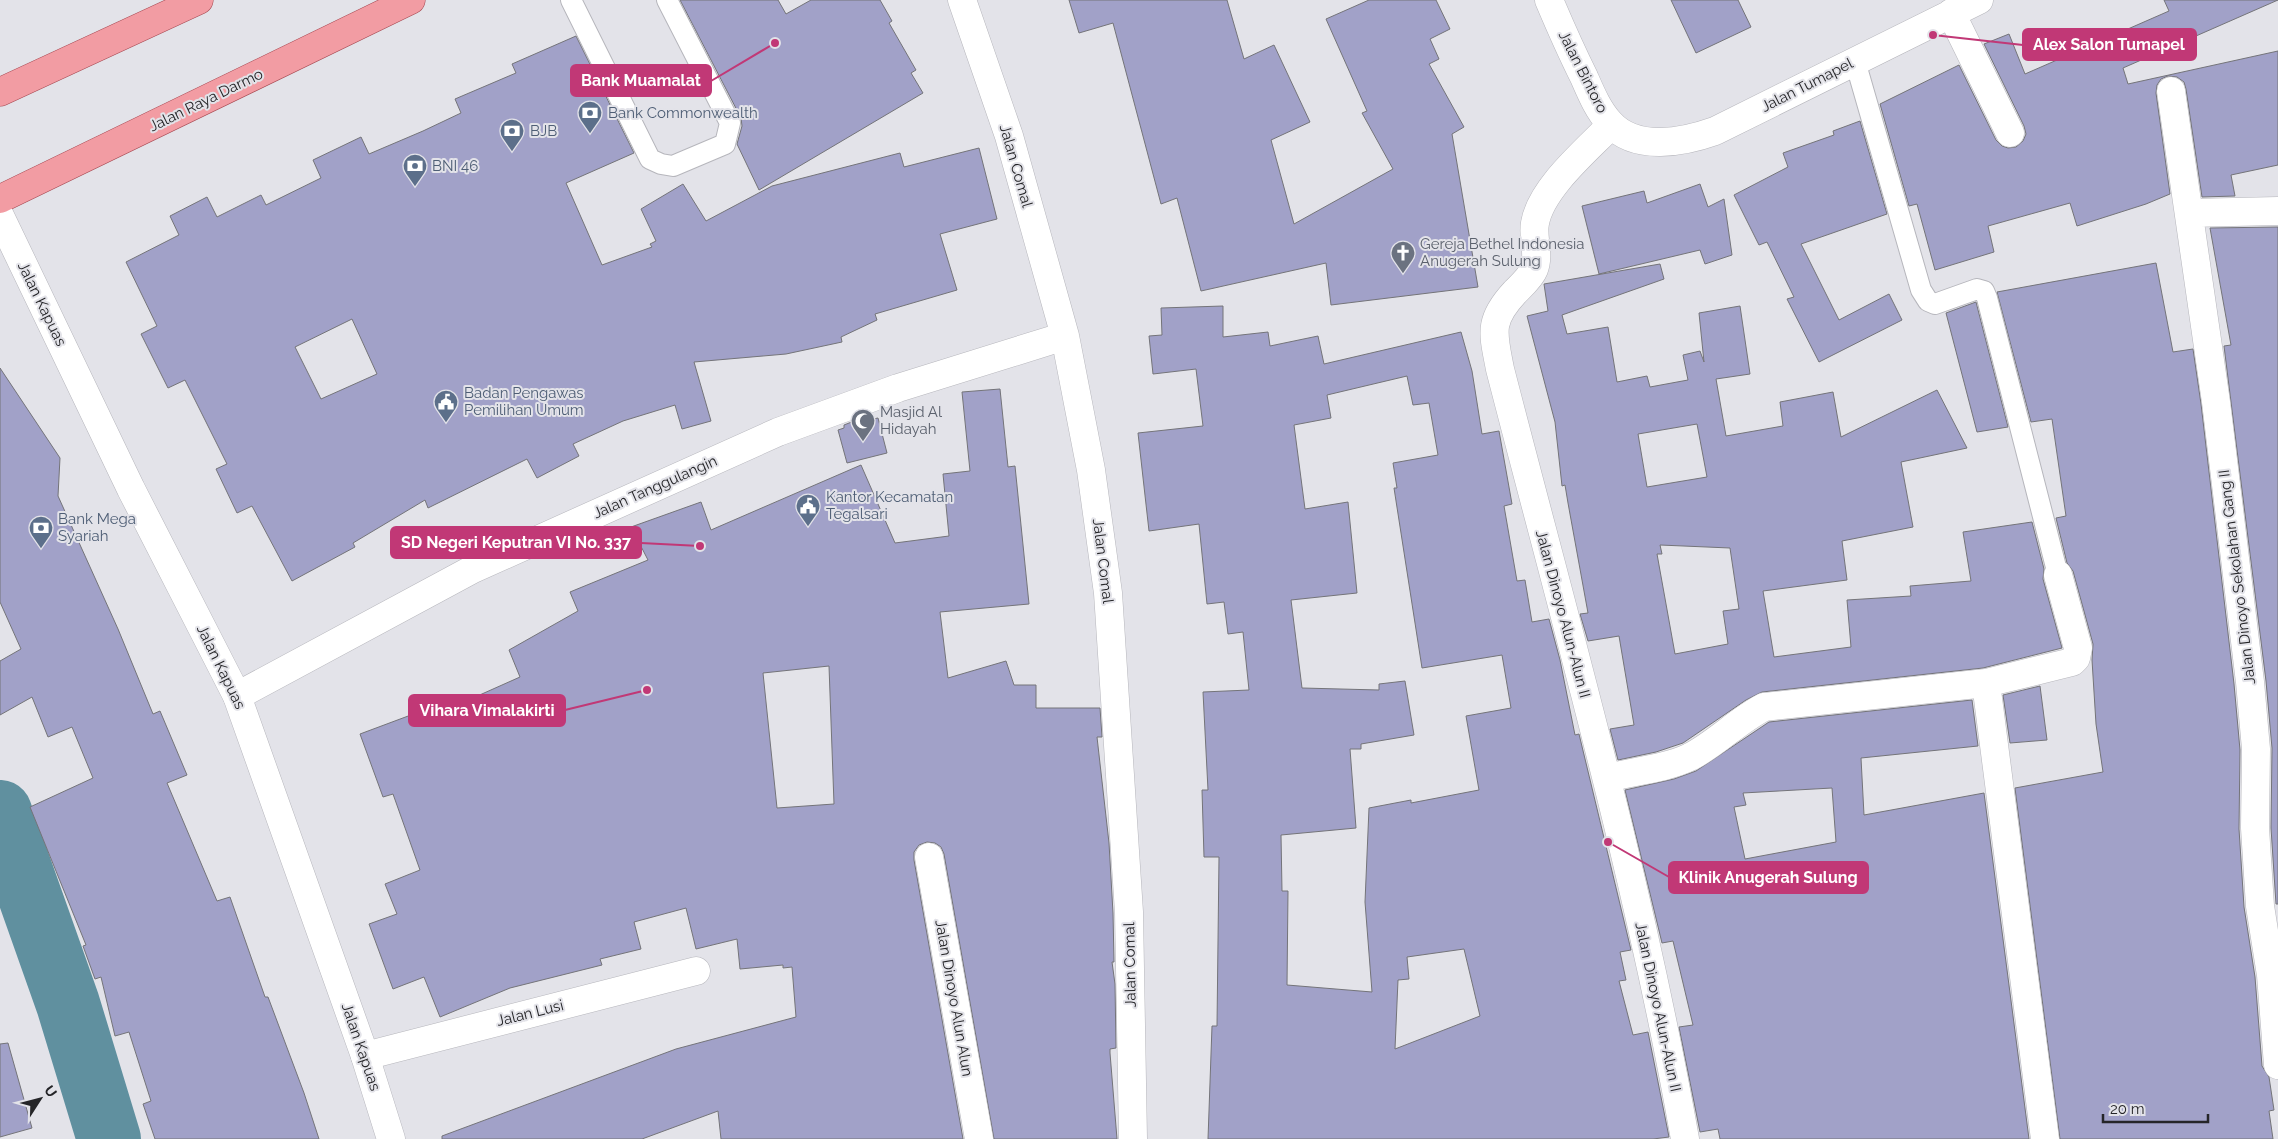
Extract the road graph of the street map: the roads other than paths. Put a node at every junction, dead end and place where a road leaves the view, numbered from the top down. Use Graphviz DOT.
graph roads {
  1 [pos="199,0"];
  2 [pos="411,0"];
  3 [pos="571,0"];
  4 [pos="667,0"];
  5 [pos="962,0"];
  6 [pos="1549,0"];
  7 [pos="1979,0"];
  8 [pos="1951,13"];
  9 [pos="1855,61"];
  10 [pos="2171,91"];
  11 [pos="0,92"];
  12 [pos="1619,130"];
  13 [pos="2010,133"];
  14 [pos="0,200"];
  15 [pos="2278,211"];
  16 [pos="2189,213"];
  17 [pos="0,216"];
  18 [pos="1065,336"];
  19 [pos="2058,575"];
  20 [pos="1986,683"];
  21 [pos="237,696"];
  22 [pos="2267,747"];
  23 [pos="1607,778"];
  24 [pos="929,857"];
  25 [pos="696,971"];
  26 [pos="365,1056"];
  27 [pos="2278,1066"];
  28 [pos="391,1139"];
  29 [pos="979,1139"];
  30 [pos="1134,1139"];
  31 [pos="1685,1139"];
  32 [pos="2045,1139"];
  1 -- 11 [label="main road"];
  2 -- 14 [label="main road, Jalan Raya Darmo"];
  3 -- 4 [label="lane"];
  5 -- 18 [label="street, Jalan Comal"];
  6 -- 12 [label="street, Jalan Bintoro"];
  7 -- 8 [label="street, Jalan Tumapel"];
  8 -- 9 [label="street, Jalan Tumapel"];
  8 -- 13 [label="street"];
  9 -- 12 [label="street, Jalan Tumapel"];
  9 -- 19 [label="lane"];
  10 -- 16 [label="street, Jalan Dinoyo Sekolahan Gang II"];
  12 -- 23 [label="street, Jalan Dinoyo Alun-Alun II"];
  15 -- 16 [label="street"];
  16 -- 22 [label="street, Jalan Dinoyo Sekolahan Gang II"];
  17 -- 21 [label="street, Jalan Kapuas"];
  18 -- 21 [label="street, Jalan Tanggulangin"];
  18 -- 30 [label="street, Jalan Comal"];
  19 -- 20 [label="street"];
  20 -- 23 [label="street"];
  20 -- 32 [label="street"];
  21 -- 26 [label="street, Jalan Kapuas"];
  22 -- 27 [label="street, Jalan Dinoyo Sekolahan Gang II"];
  23 -- 31 [label="street, Jalan Dinoyo Alun-Alun II"];
  24 -- 29 [label="street, Jalan Dinoyo Alun Alun"];
  25 -- 26 [label="street, Jalan Lusi"];
  26 -- 28 [label="street, Jalan Kapuas"];
}
